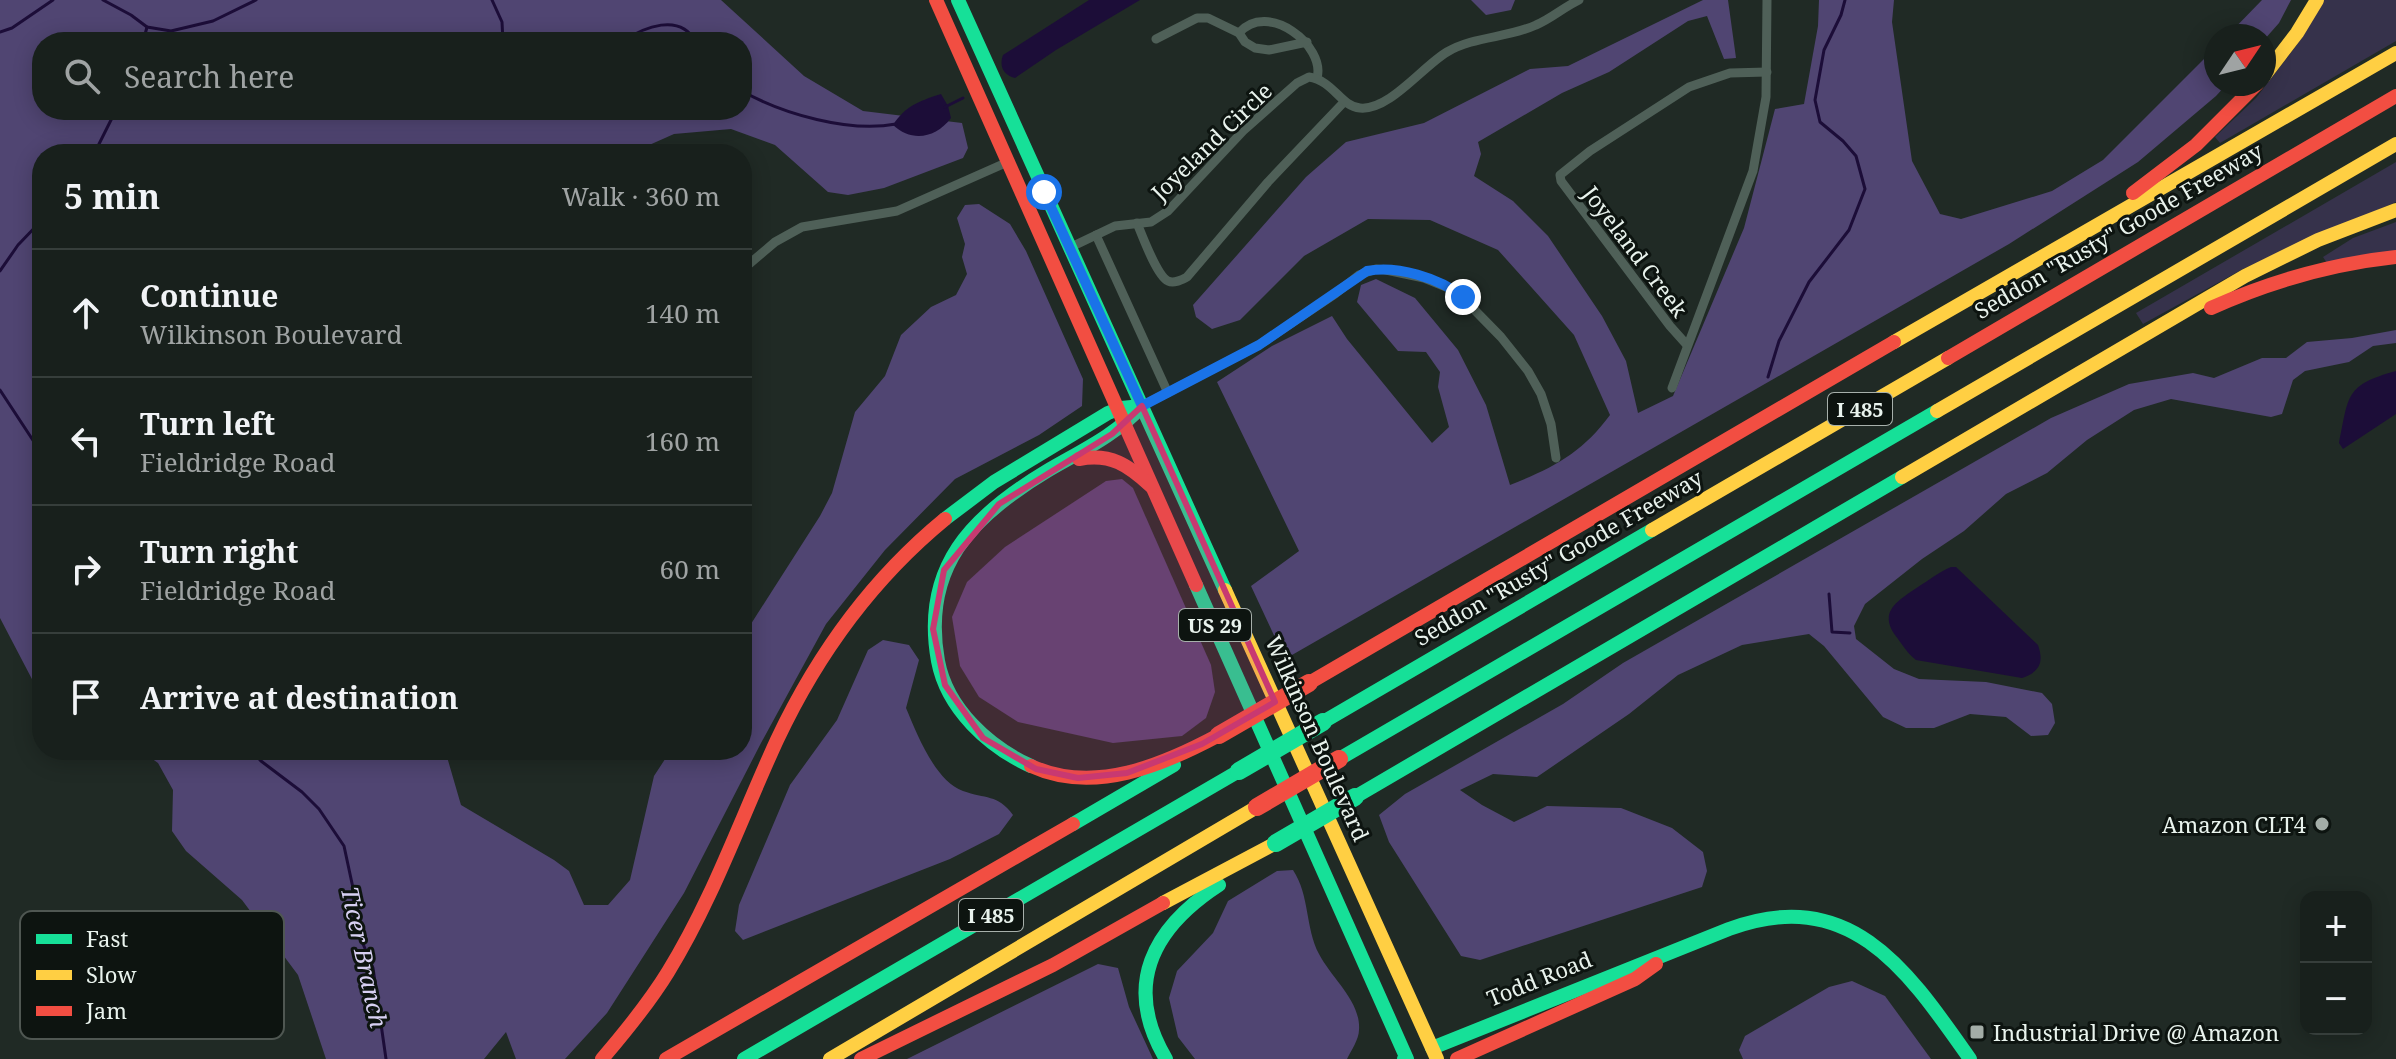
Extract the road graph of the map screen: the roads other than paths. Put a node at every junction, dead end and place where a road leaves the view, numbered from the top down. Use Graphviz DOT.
graph roads {
  1 [pos="936,0"];
  2 [pos="958,0"];
  3 [pos="1579,0"];
  4 [pos="1767,0"];
  5 [pos="2317,0"];
  6 [pos="1239,33"];
  7 [pos="1156,39"];
  8 [pos="1307,42"];
  9 [pos="2396,53"];
  10 [pos="2276,60"];
  11 [pos="1767,72"];
  12 [pos="1317,78"];
  13 [pos="2246,96"];
  14 [pos="2396,96"];
  15 [pos="1344,102"];
  16 [pos="2396,144"];
  17 [pos="1010,161"];
  18 [pos="2396,210"];
  19 [pos="1137,223"];
  20 [pos="1096,235"];
  21 [pos="2067,241"];
  22 [pos="1069,248"];
  23 [pos="2396,257"];
  24 [pos="752,262"];
  25 [pos="2156,327"];
  26 [pos="1115,345"];
  27 [pos="1687,345"];
  28 [pos="1672,388"];
  29 [pos="1168,393"];
  30 [pos="1142,406"];
  31 [pos="1120,417"];
  32 [pos="1556,458"];
  33 [pos="1065,462"];
  34 [pos="1151,486"];
  35 [pos="1202,744"];
  36 [pos="1276,843"];
  37 [pos="1667,957"];
  38 [pos="1434,1054"];
  39 [pos="602,1059"];
  40 [pos="666,1059"];
  41 [pos="744,1059"];
  42 [pos="830,1059"];
  43 [pos="861,1059"];
  44 [pos="1166,1059"];
  45 [pos="1406,1059"];
  46 [pos="1457,1059"];
  47 [pos="1970,1059"];
  1 -- 17 [label="main road, US 29"];
  2 -- 22 [label="main road, Wilkinson Boulevard / US 29"];
  3 -- 15 [label="street"];
  4 -- 11 [label="street"];
  5 -- 10 [label="main road"];
  6 -- 7 [label="street"];
  6 -- 8 [label="street"];
  6 -- 8 [label="street"];
  8 -- 12 [label="street"];
  9 -- 21 [label="main road"];
  11 -- 27 [label="street"];
  11 -- 27 [label="street, Joyeland Creek"];
  12 -- 15 [label="street"];
  12 -- 19 [label="street, Joyeland Circle"];
  13 -- 21 [label="main road"];
  14 -- 41 [label="main road, Seddon \"Rusty\" Goode Freeway / I 485, bridge"];
  15 -- 19 [label="street"];
  16 -- 42 [label="main road, I 485, bridge"];
  17 -- 24 [label="street"];
  17 -- 26 [label="main road"];
  17 -- 31 [label="main road, US 29"];
  18 -- 25 [label="main road"];
  19 -- 20 [label="street, Joyeland Circle"];
  20 -- 22 [label="street, Joyeland Circle"];
  20 -- 29 [label="street"];
  21 -- 35 [label="main road, bridge"];
  22 -- 26 [label="main road, Wilkinson Boulevard / US 29"];
  23 -- 25 [label="main road"];
  25 -- 36 [label="main road, bridge"];
  26 -- 30 [label="main road, Wilkinson Boulevard / US 29"];
  27 -- 28 [label="street"];
  29 -- 30 [label="street"];
  29 -- 32 [label="street"];
  30 -- 31 [label="main road"];
  30 -- 38 [label="main road, Wilkinson Boulevard / US 29"];
  31 -- 33 [label="main road"];
  31 -- 34 [label="main road, US 29"];
  31 -- 39 [label="main road"];
  33 -- 34 [label="main road"];
  33 -- 35 [label="main road"];
  34 -- 45 [label="main road, US 29"];
  35 -- 40 [label="main road"];
  36 -- 43 [label="main road"];
  36 -- 44 [label="main road"];
  37 -- 38 [label="main road, Todd Road"];
  37 -- 46 [label="main road, Todd Road"];
  37 -- 47 [label="main road, Todd Road"];
  38 -- 45 [label="main road, Todd Road"];
}
